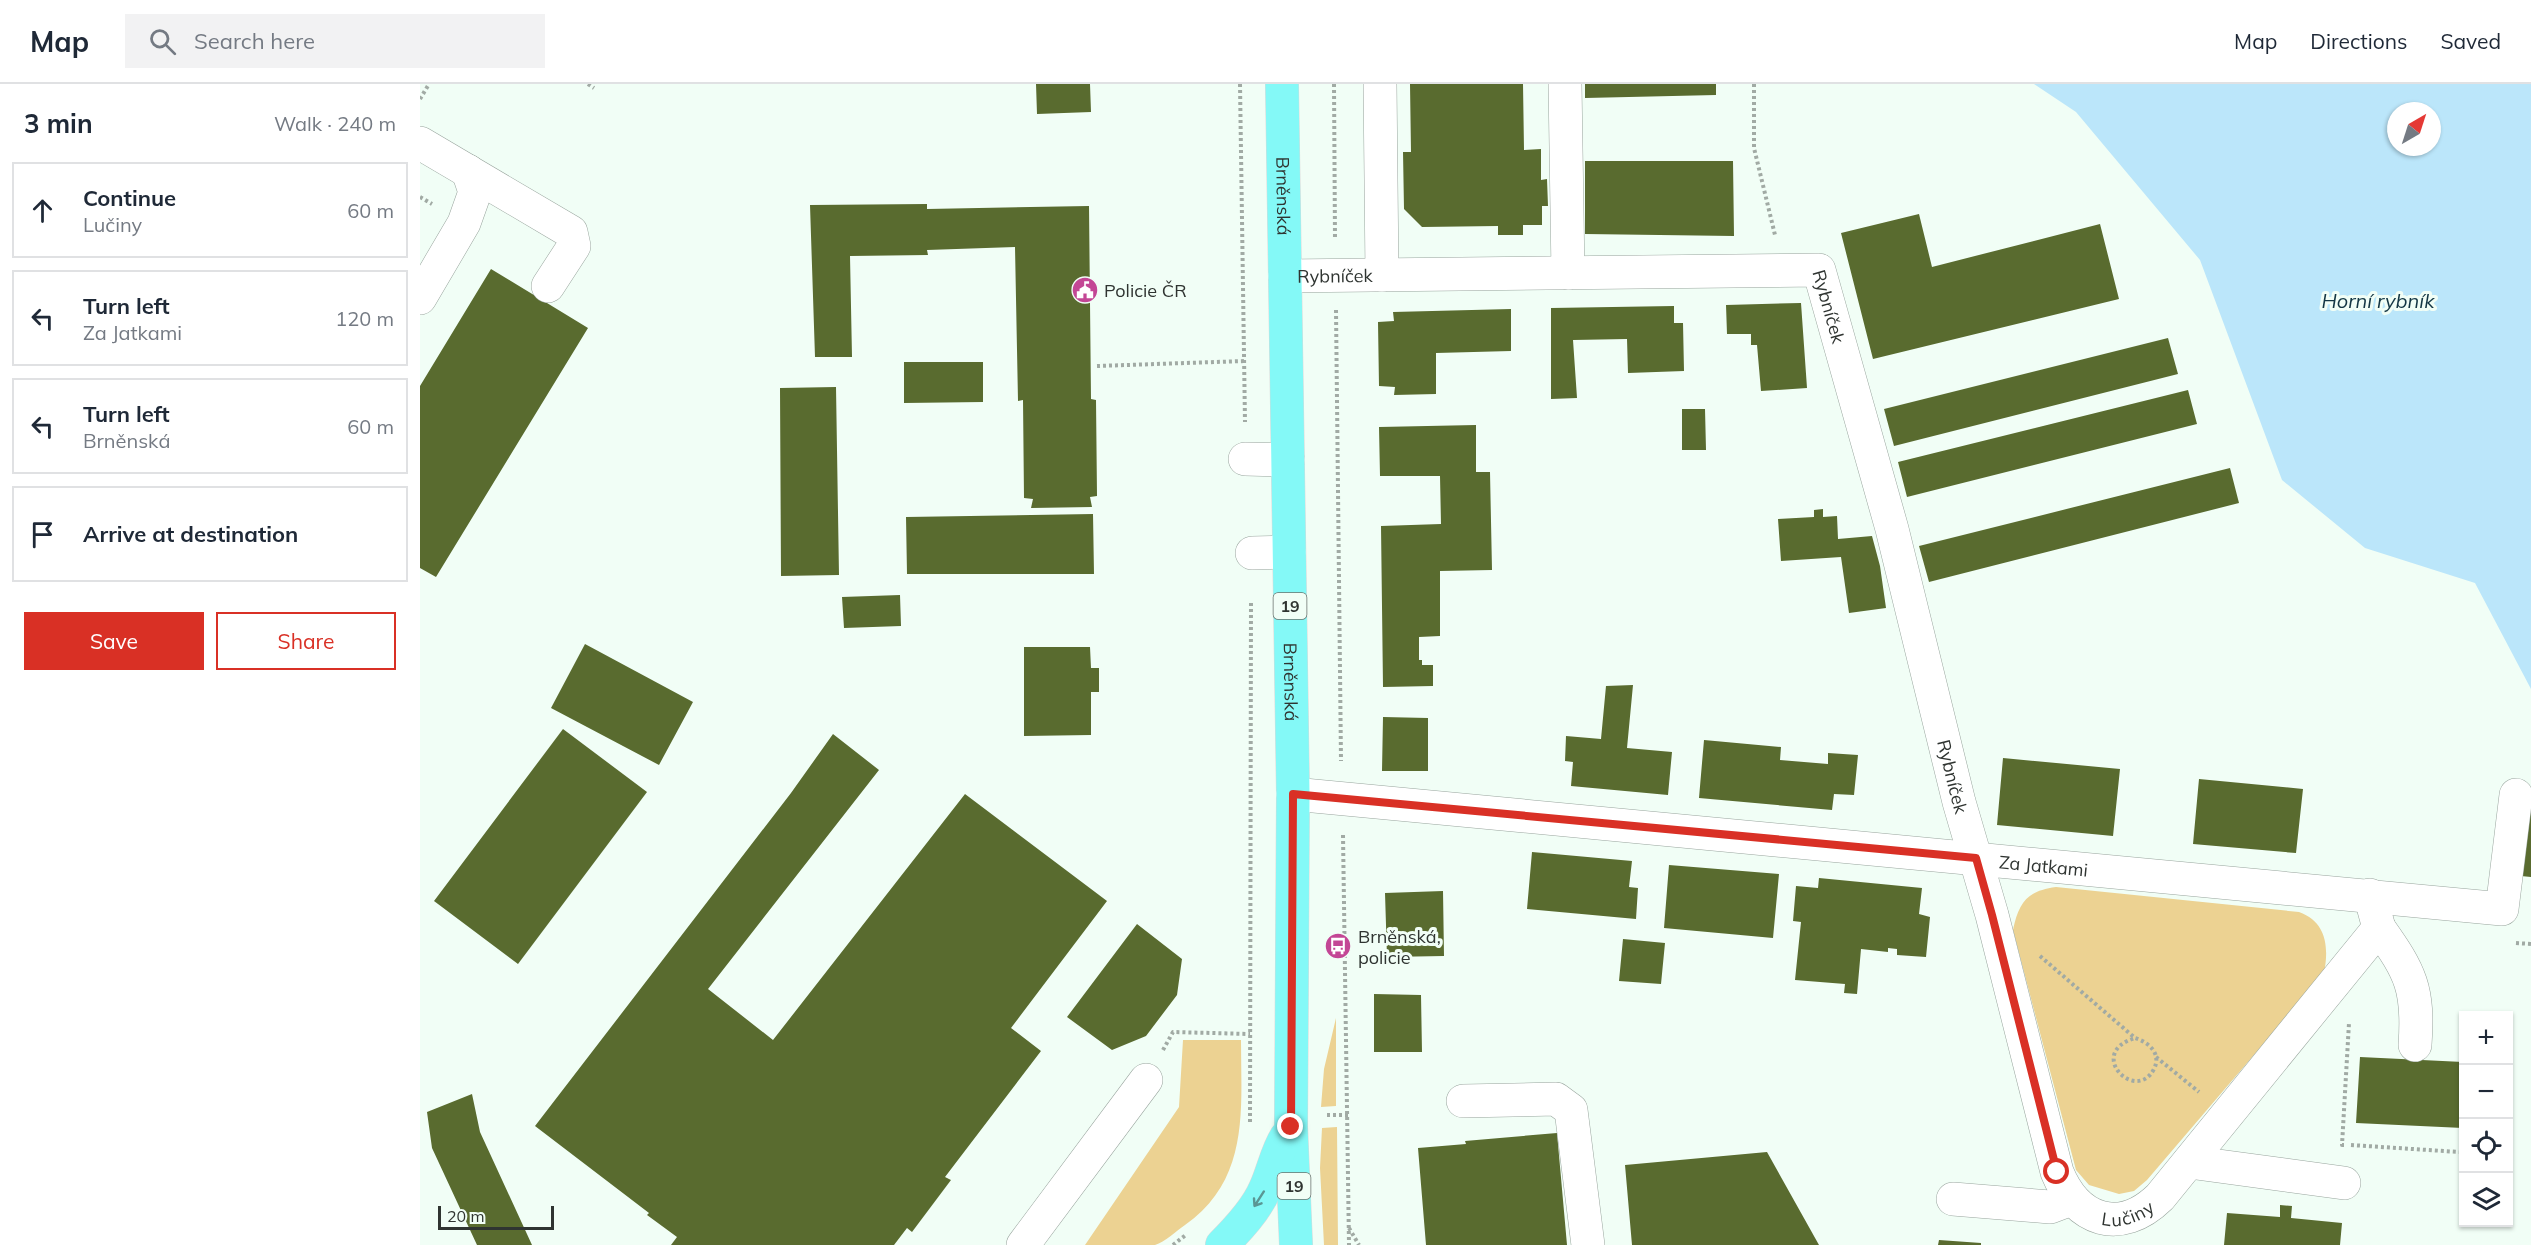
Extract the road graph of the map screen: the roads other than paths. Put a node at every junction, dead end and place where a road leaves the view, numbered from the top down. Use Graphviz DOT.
graph roads {
  1 [pos="1282,84"];
  2 [pos="1380,84"];
  3 [pos="1565,84"];
  4 [pos="420,144"];
  5 [pos="468,171"];
  6 [pos="1568,273"];
  7 [pos="1382,275"];
  8 [pos="1285,276"];
  9 [pos="548,286"];
  10 [pos="420,297"];
  11 [pos="1245,459"];
  12 [pos="1288,460"];
  13 [pos="1290,552"];
  14 [pos="1252,553"];
  15 [pos="1293,794"];
  16 [pos="2516,795"];
  17 [pos="1976,858"];
  18 [pos="2370,895"];
  19 [pos="2379,928"];
  20 [pos="2415,1045"];
  21 [pos="1146,1080"];
  22 [pos="1463,1101"];
  23 [pos="1291,1127"];
  24 [pos="2190,1162"];
  25 [pos="2344,1183"];
  26 [pos="1953,1198"];
  27 [pos="2071,1200"];
  28 [pos="2105,1232"];
  29 [pos="1023,1245"];
  30 [pos="1222,1245"];
  31 [pos="1296,1245"];
  32 [pos="1588,1245"];
  1 -- 8 [label="main road, Brněnská / 19"];
  2 -- 7 [label="street"];
  3 -- 6 [label="street"];
  4 -- 5 [label="street"];
  5 -- 9 [label="street"];
  5 -- 10 [label="street"];
  6 -- 7 [label="street, Rybníček"];
  6 -- 17 [label="street, Rybníček"];
  7 -- 8 [label="street, Rybníček"];
  8 -- 12 [label="main road, Brněnská / 19"];
  11 -- 12 [label="street"];
  12 -- 13 [label="main road, Brněnská / 19"];
  13 -- 14 [label="street"];
  13 -- 15 [label="main road, Brněnská / 19"];
  15 -- 17 [label="street, Za Jatkami"];
  15 -- 23 [label="main road, Brněnská / 19"];
  16 -- 18 [label="street, Za Jatkami"];
  17 -- 18 [label="street, Za Jatkami"];
  17 -- 27 [label="street, Lučiny"];
  18 -- 19 [label="street"];
  19 -- 20 [label="street"];
  19 -- 24 [label="street, Lučiny"];
  21 -- 29 [label="street"];
  22 -- 32 [label="street"];
  23 -- 30 [label="main road, one-way"];
  23 -- 31 [label="main road, Brněnská / 19"];
  24 -- 25 [label="street"];
  24 -- 28 [label="street, Lučiny"];
  26 -- 27 [label="street"];
  27 -- 28 [label="street, Lučiny"];
}
